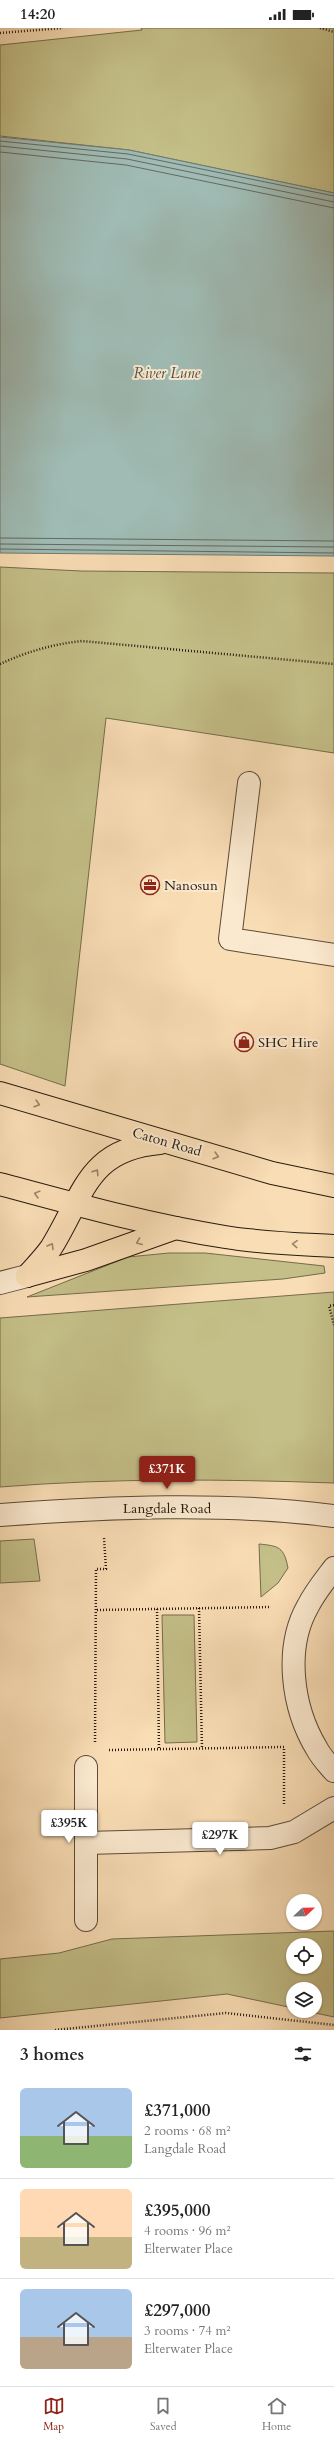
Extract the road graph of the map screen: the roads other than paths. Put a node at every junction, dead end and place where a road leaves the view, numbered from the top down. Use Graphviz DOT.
graph roads {
  1 [pos="248,782"];
  2 [pos="334,955"];
  3 [pos="0,1093"];
  4 [pos="168,1142"];
  5 [pos="0,1184"];
  6 [pos="334,1186"];
  7 [pos="74,1205"];
  8 [pos="176,1228"];
  9 [pos="334,1246"];
  10 [pos="27,1276"];
  11 [pos="0,1283"];
  12 [pos="0,1515"];
  13 [pos="334,1516"];
  14 [pos="334,1568"];
  15 [pos="90,1759"];
  16 [pos="334,1770"];
  17 [pos="334,1808"];
  18 [pos="86,1843"];
  19 [pos="86,1920"];
  1 -- 2 [label="street"];
  3 -- 4 [label="main road, Caton Road, one-way"];
  4 -- 6 [label="main road, Caton Road, one-way"];
  7 -- 4 [label="main road, one-way"];
  7 -- 5 [label="main road, one-way"];
  7 -- 8 [label="main road"];
  10 -- 7 [label="main road, one-way"];
  9 -- 8 [label="main road, one-way"];
  8 -- 10 [label="main road, one-way"];
  10 -- 11 [label="street"];
  12 -- 13 [label="street, Langdale Road"];
  14 -- 16 [label="street"];
  15 -- 18 [label="street"];
  17 -- 18 [label="street"];
  18 -- 19 [label="street"];
}
